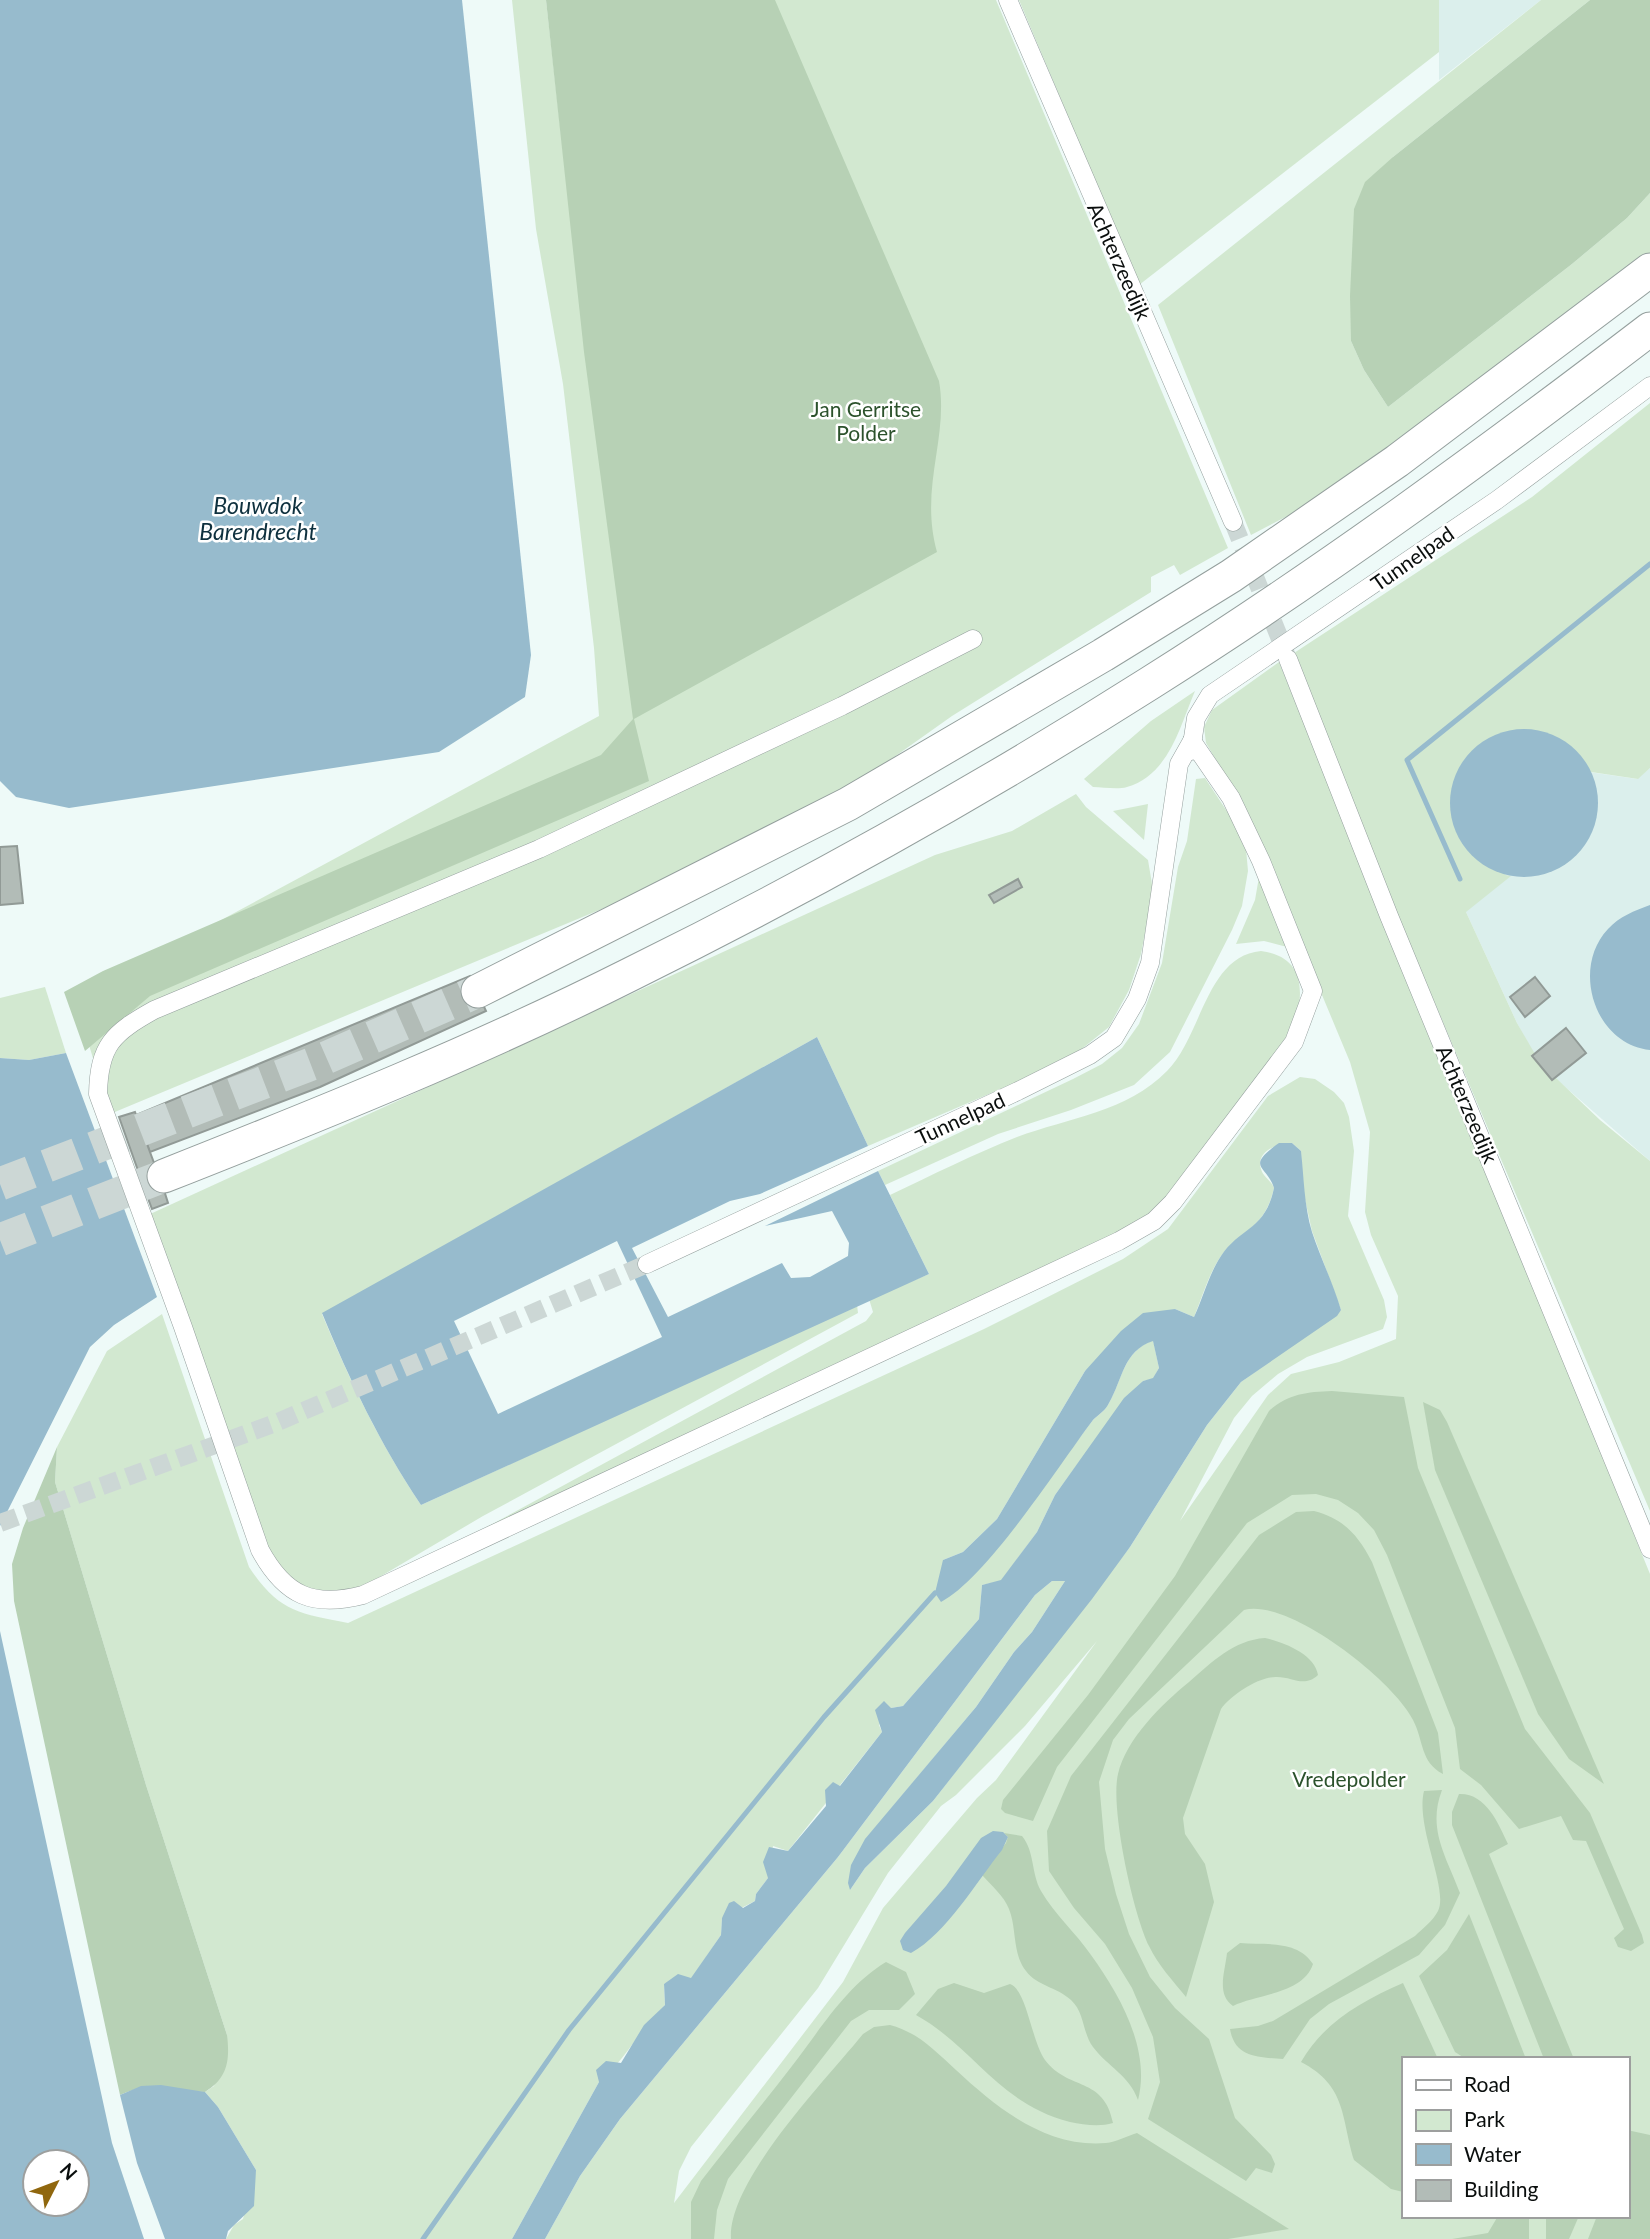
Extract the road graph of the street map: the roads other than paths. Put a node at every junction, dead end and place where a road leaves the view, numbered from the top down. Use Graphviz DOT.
graph roads {
  1 [pos="1008,0"];
  2 [pos="1650,270"];
  3 [pos="1650,329"];
  4 [pos="1650,386"];
  5 [pos="1233,522"];
  6 [pos="974,639"];
  7 [pos="1288,659"];
  8 [pos="1192,741"];
  9 [pos="478,991"];
  10 [pos="164,1176"];
  11 [pos="647,1264"];
  12 [pos="1650,1549"];
  1 -- 5 [label="street, Achterzeedijk"];
  2 -- 9 [label="highway"];
  3 -- 10 [label="highway"];
  4 -- 8 [label="street, Tunnelpad"];
  6 -- 8 [label="street"];
  7 -- 12 [label="street, Achterzeedijk"];
  8 -- 11 [label="street, Tunnelpad"];
}
